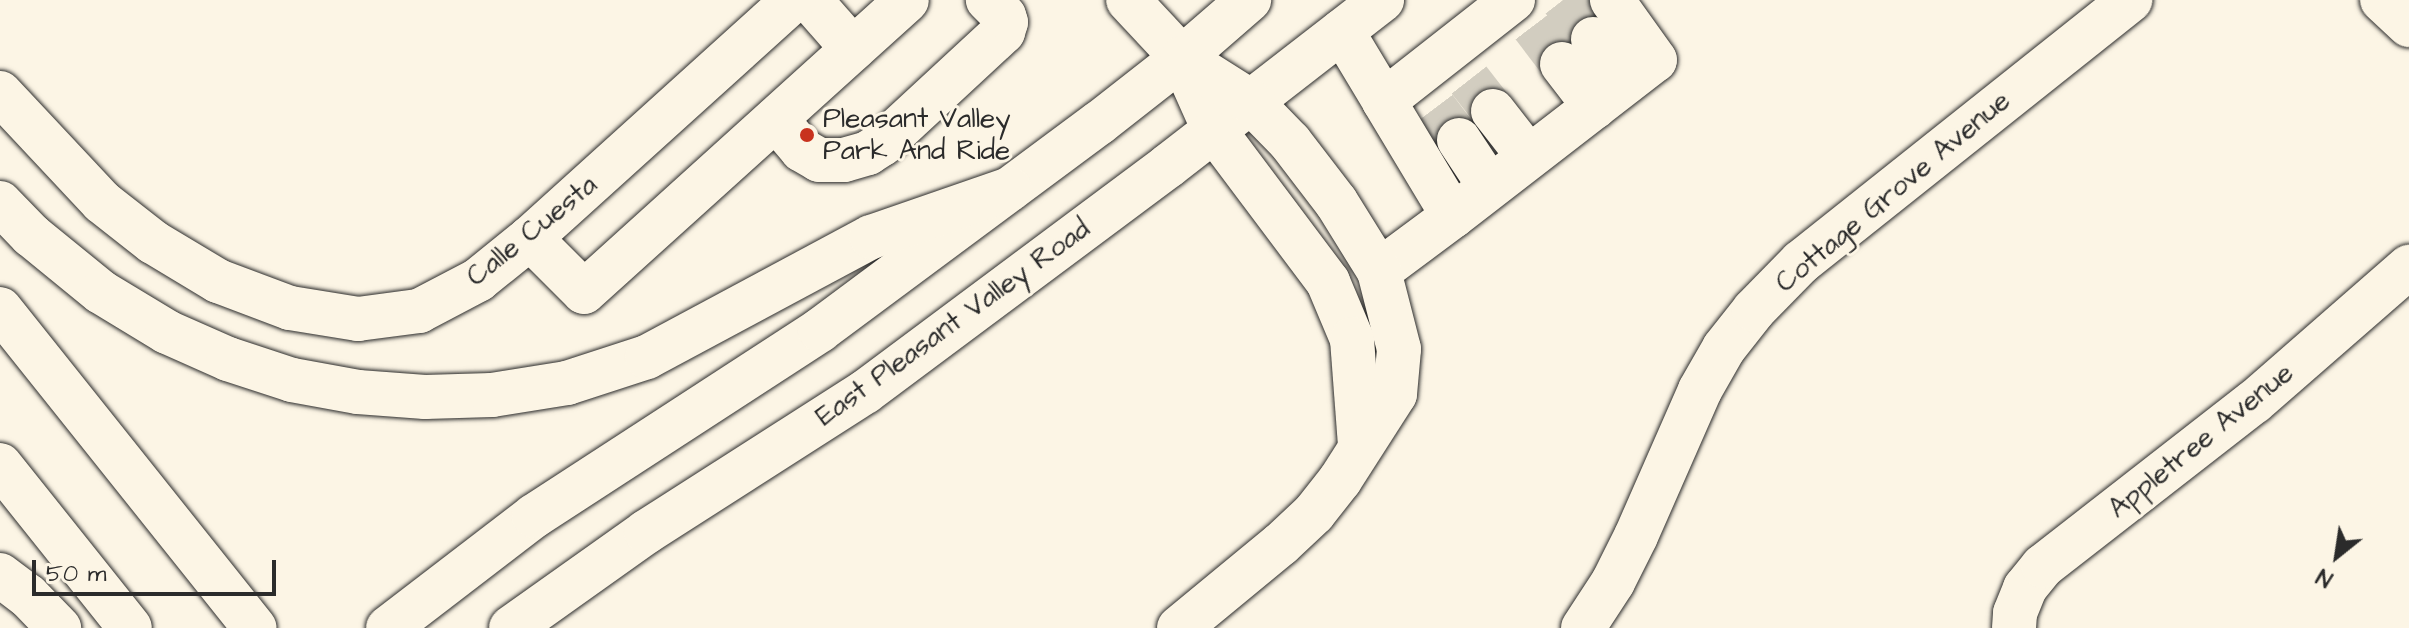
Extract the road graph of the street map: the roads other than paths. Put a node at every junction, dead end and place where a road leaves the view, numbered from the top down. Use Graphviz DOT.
graph roads {
  1 [pos="793,0"];
  2 [pos="810,0"];
  3 [pos="907,0"];
  4 [pos="988,0"];
  5 [pos="1128,0"];
  6 [pos="1249,0"];
  7 [pos="1382,0"];
  8 [pos="1612,0"];
  9 [pos="2130,0"];
  10 [pos="2382,0"];
  11 [pos="1519,9"];
  12 [pos="2409,25"];
  13 [pos="1342,31"];
  14 [pos="853,49"];
  15 [pos="1577,51"];
  16 [pos="1182,58"];
  17 [pos="1470,81"];
  18 [pos="0,93"];
  19 [pos="1610,95"];
  20 [pos="1250,101"];
  21 [pos="1423,107"];
  22 [pos="776,119"];
  23 [pos="1214,130"];
  24 [pos="1529,157"];
  25 [pos="1490,187"];
  26 [pos="1010,189"];
  27 [pos="0,203"];
  28 [pos="1453,216"];
  29 [pos="530,238"];
  30 [pos="2409,267"];
  31 [pos="1379,271"];
  32 [pos="0,309"];
  33 [pos="1360,446"];
  34 [pos="0,465"];
  35 [pos="0,575"];
  36 [pos="218,580"];
  37 [pos="59,628"];
  38 [pos="130,628"];
  39 [pos="255,628"];
  40 [pos="264,628"];
  41 [pos="388,628"];
  42 [pos="511,628"];
  43 [pos="1179,628"];
  44 [pos="1583,628"];
  45 [pos="2014,628"];
  1 -- 29 [label="main road, Calle Cuesta"];
  2 -- 14 [label="main road"];
  3 -- 14 [label="main road"];
  4 -- 22 [label="main road"];
  5 -- 16 [label="main road"];
  6 -- 16 [label="main road"];
  7 -- 13 [label="main road, East Pleasant Valley Road"];
  8 -- 19 [label="main road"];
  9 -- 44 [label="main road, Cottage Grove Avenue"];
  10 -- 12 [label="main road"];
  11 -- 17 [label="main road"];
  13 -- 20 [label="main road, East Pleasant Valley Road"];
  13 -- 21 [label="main road"];
  14 -- 22 [label="main road"];
  15 -- 19 [label="main road"];
  16 -- 20 [label="main road"];
  16 -- 23 [label="main road"];
  16 -- 26 [label="main road"];
  17 -- 21 [label="main road"];
  17 -- 24 [label="main road"];
  18 -- 29 [label="main road, Calle Cuesta"];
  19 -- 24 [label="main road"];
  20 -- 23 [label="main road, East Pleasant Valley Road"];
  20 -- 31 [label="main road"];
  21 -- 25 [label="main road"];
  21 -- 28 [label="main road"];
  22 -- 29 [label="main road"];
  23 -- 33 [label="main road"];
  23 -- 42 [label="main road, East Pleasant Valley Road"];
  24 -- 25 [label="main road"];
  25 -- 28 [label="main road"];
  26 -- 27 [label="main road"];
  26 -- 41 [label="main road"];
  28 -- 31 [label="main road"];
  30 -- 45 [label="main road, Appletree Avenue"];
  31 -- 33 [label="main road"];
  32 -- 36 [label="main road"];
  33 -- 43 [label="main road"];
  34 -- 38 [label="main road"];
  35 -- 37 [label="main road"];
  36 -- 39 [label="main road"];
  36 -- 40 [label="main road"];
}
